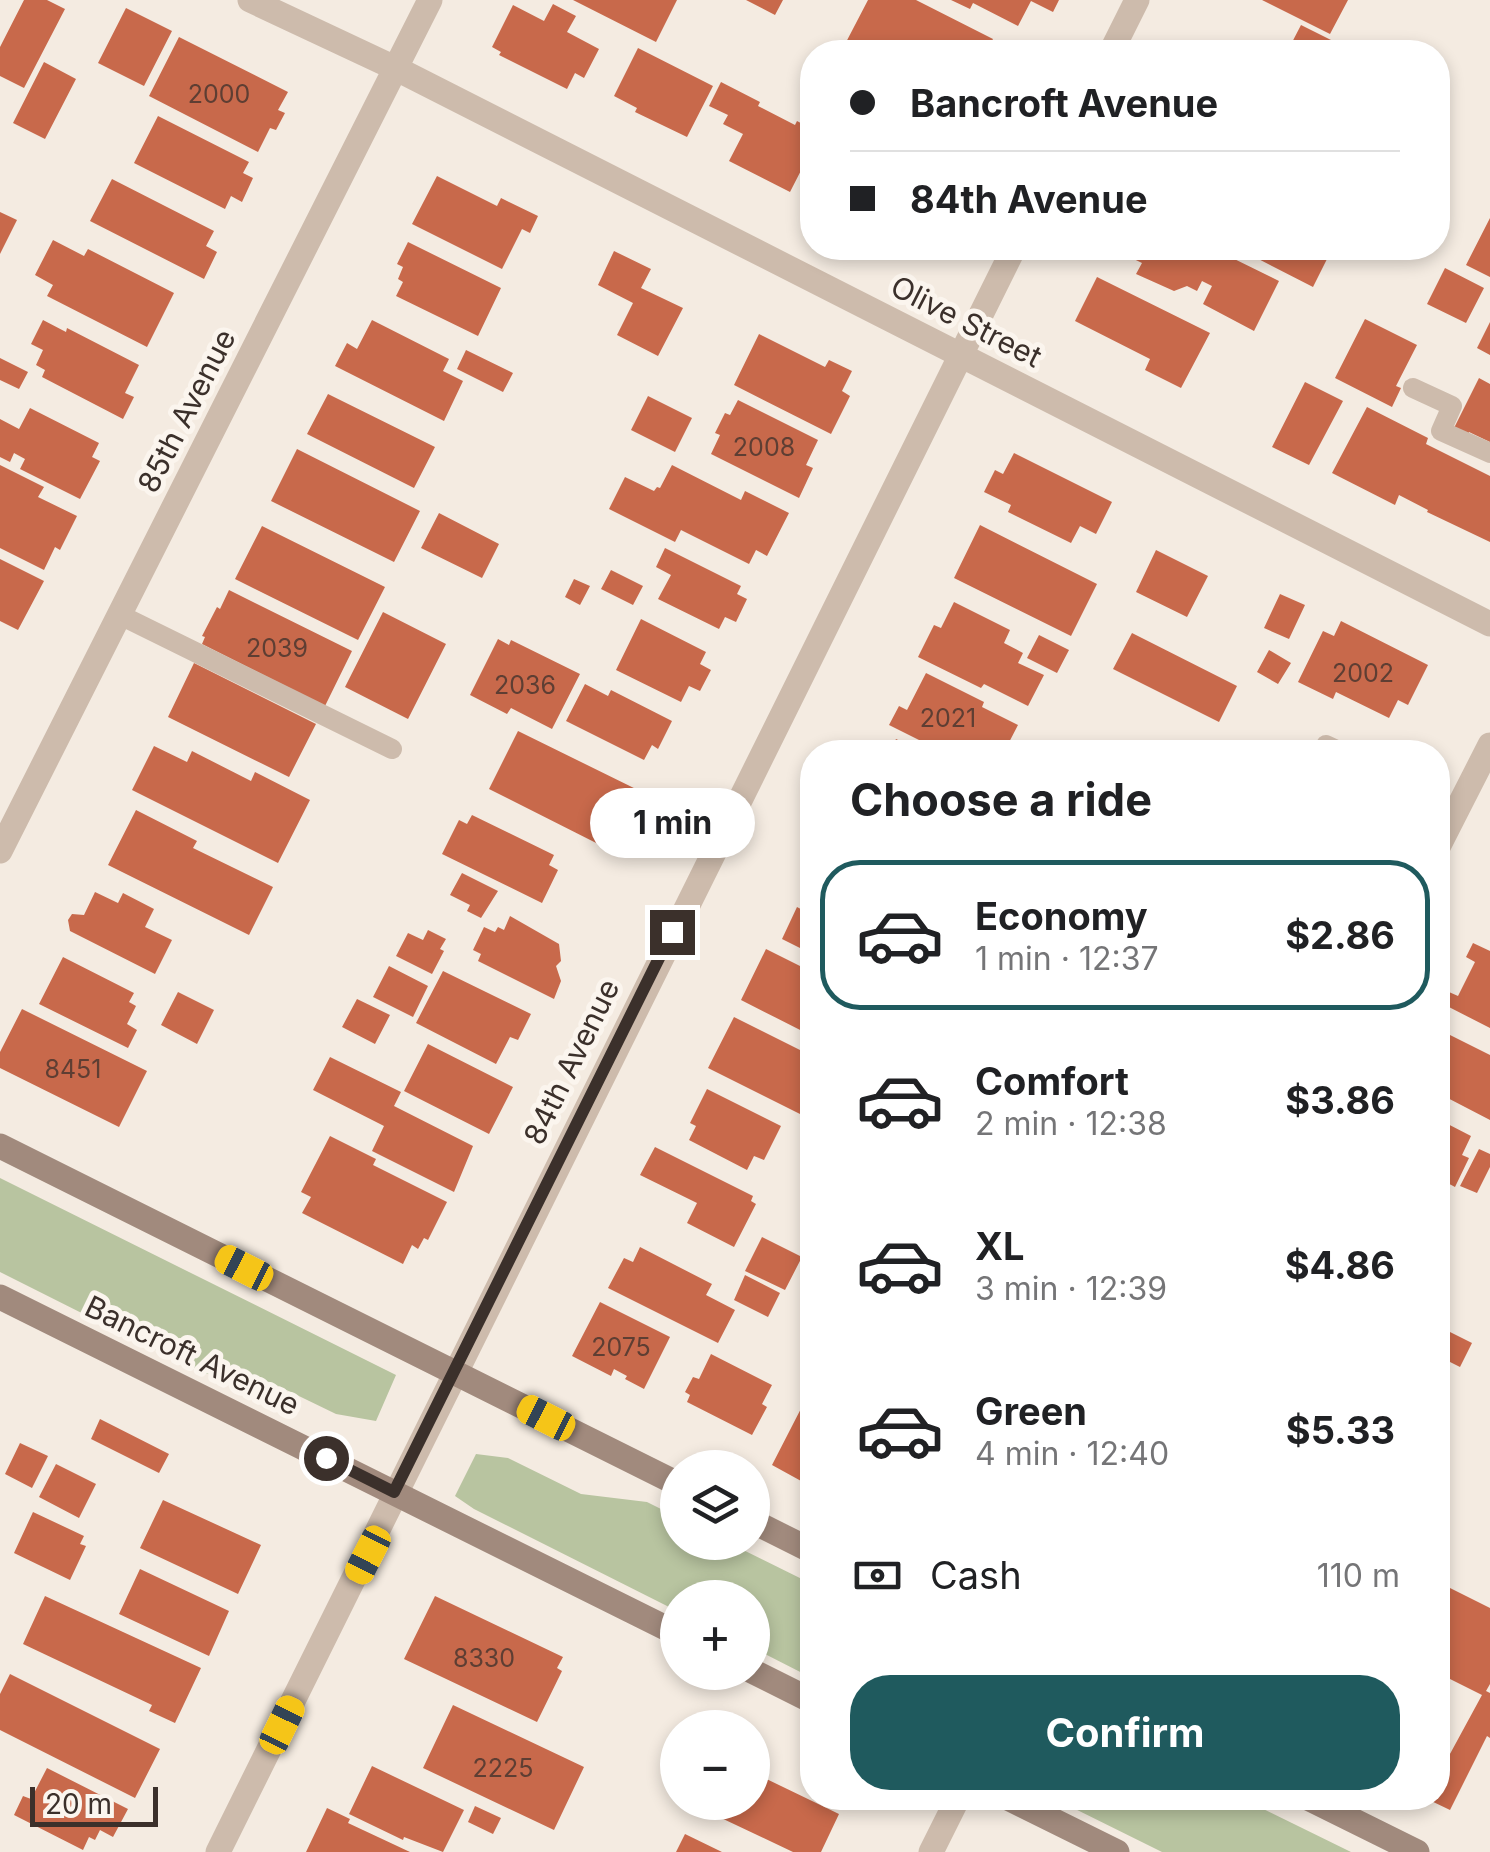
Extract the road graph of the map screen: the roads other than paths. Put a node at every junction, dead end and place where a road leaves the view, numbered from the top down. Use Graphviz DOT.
graph roads {
  1 [pos="250,0"];
  2 [pos="430,0"];
  3 [pos="1138,0"];
  4 [pos="1117,40"];
  5 [pos="397,69"];
  6 [pos="1008,260"];
  7 [pos="960,356"];
  8 [pos="1413,388"];
  9 [pos="1490,453"];
  10 [pos="120,615"];
  11 [pos="1490,624"];
  12 [pos="1490,745"];
  13 [pos="392,749"];
  14 [pos="1450,801"];
  15 [pos="0,851"];
  16 [pos="0,1146"];
  17 [pos="0,1297"];
  18 [pos="454,1372"];
  19 [pos="660,1475"];
  20 [pos="394,1492"];
  21 [pos="770,1530"];
  22 [pos="800,1545"];
  23 [pos="660,1625"];
  24 [pos="770,1680"];
  25 [pos="800,1695"];
  26 [pos="952,1810"];
  27 [pos="1032,1810"];
  28 [pos="1332,1810"];
  29 [pos="218,1852"];
  30 [pos="931,1852"];
  31 [pos="1118,1852"];
  32 [pos="1417,1852"];
  1 -- 5 [label="street, Olive Street"];
  2 -- 5 [label="street, 85th Avenue"];
  3 -- 4 [label="street"];
  5 -- 7 [label="street, Olive Street"];
  5 -- 10 [label="street, 85th Avenue"];
  6 -- 7 [label="street, 84th Avenue"];
  7 -- 11 [label="street, Olive Street"];
  7 -- 18 [label="street, 84th Avenue"];
  8 -- 9 [label="lane"];
  10 -- 13 [label="lane"];
  10 -- 15 [label="street, 85th Avenue"];
  12 -- 14 [label="street"];
  16 -- 18 [label="main road"];
  17 -- 20 [label="main road, Bancroft Avenue"];
  18 -- 19 [label="main road"];
  18 -- 20 [label="street, 84th Avenue"];
  20 -- 23 [label="main road, Bancroft Avenue"];
  20 -- 29 [label="street, 84th Avenue"];
  21 -- 22 [label="main road"];
  24 -- 25 [label="main road"];
  26 -- 30 [label="street"];
  27 -- 31 [label="main road"];
  28 -- 32 [label="main road"];
}
